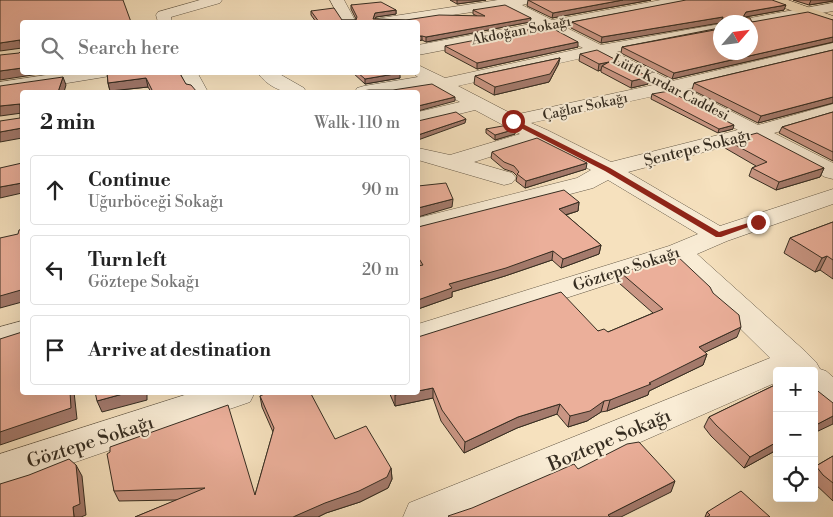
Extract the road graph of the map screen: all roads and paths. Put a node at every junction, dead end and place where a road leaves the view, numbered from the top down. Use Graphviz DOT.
graph roads {
  1 [pos="155,0"];
  2 [pos="216,0"];
  3 [pos="337,0"];
  4 [pos="683,0"];
  5 [pos="775,0"];
  6 [pos="517,1"];
  7 [pos="482,3"];
  8 [pos="833,7"];
  9 [pos="806,12"];
  10 [pos="164,19"];
  11 [pos="348,20"];
  12 [pos="392,20"];
  13 [pos="758,21"];
  14 [pos="833,21"];
  15 [pos="549,24"];
  16 [pos="713,29"];
  17 [pos="833,48"];
  18 [pos="420,50"];
  19 [pos="599,50"];
  20 [pos="84,75"];
  21 [pos="189,75"];
  22 [pos="269,76"];
  23 [pos="431,78"];
  24 [pos="296,84"];
  25 [pos="671,87"];
  26 [pos="0,88"];
  27 [pos="195,90"];
  28 [pos="374,90"];
  29 [pos="477,104"];
  30 [pos="833,110"];
  31 [pos="420,118"];
  32 [pos="513,121"];
  33 [pos="756,132"];
  34 [pos="540,134"];
  35 [pos="420,154"];
  36 [pos="450,162"];
  37 [pos="608,170"];
  38 [pos="833,172"];
  39 [pos="504,178"];
  40 [pos="833,196"];
  41 [pos="420,225"];
  42 [pos="718,235"];
  43 [pos="679,252"];
  44 [pos="20,333"];
  45 [pos="420,334"];
  46 [pos="0,338"];
  47 [pos="800,367"];
  48 [pos="773,383"];
  49 [pos="818,384"];
  50 [pos="229,395"];
  51 [pos="833,397"];
  52 [pos="0,471"];
  53 [pos="424,517"];
  1 -- 10 [label="street"];
  2 -- 10 [label="street"];
  3 -- 11 [label="street"];
  4 -- 15 [label="street, Akdoğan Sokağı"];
  5 -- 9 [label="main road"];
  6 -- 7 [label="street"];
  6 -- 15 [label="street, Lütfi Kırdar Caddesi"];
  7 -- 12 [label="street"];
  8 -- 9 [label="street"];
  9 -- 13 [label="street"];
  9 -- 14 [label="main road"];
  15 -- 18 [label="street, Akdoğan Sokağı"];
  15 -- 19 [label="street, Lütfi Kırdar Caddesi"];
  16 -- 19 [label="street"];
  17 -- 25 [label="street, Çağlar Sokağı"];
  19 -- 23 [label="street"];
  19 -- 25 [label="street, Lütfi Kırdar Caddesi"];
  20 -- 26 [label="street"];
  21 -- 27 [label="street"];
  22 -- 24 [label="street"];
  23 -- 28 [label="street"];
  23 -- 29 [label="street"];
  25 -- 32 [label="street, Çağlar Sokağı"];
  25 -- 33 [label="street, Lütfi Kırdar Caddesi"];
  29 -- 31 [label="street"];
  29 -- 32 [label="street"];
  30 -- 33 [label="street, Şentepe Sokağı"];
  32 -- 34 [label="street"];
  33 -- 37 [label="street, Şentepe Sokağı"];
  33 -- 38 [label="street, Lütfi Kırdar Caddesi"];
  34 -- 36 [label="street"];
  34 -- 37 [label="street"];
  35 -- 36 [label="street"];
  36 -- 39 [label="street"];
  37 -- 41 [label="street, Şentepe Sokağı"];
  37 -- 42 [label="street"];
  40 -- 42 [label="street, Göztepe Sokağı"];
  42 -- 43 [label="street, Göztepe Sokağı"];
  43 -- 45 [label="street, Göztepe Sokağı"];
  43 -- 47 [label="street"];
  44 -- 46 [label="street"];
  48 -- 53 [label="street, Boztepe Sokağı"];
  49 -- 51 [label="street"];
  50 -- 52 [label="street, Göztepe Sokağı"];
}
